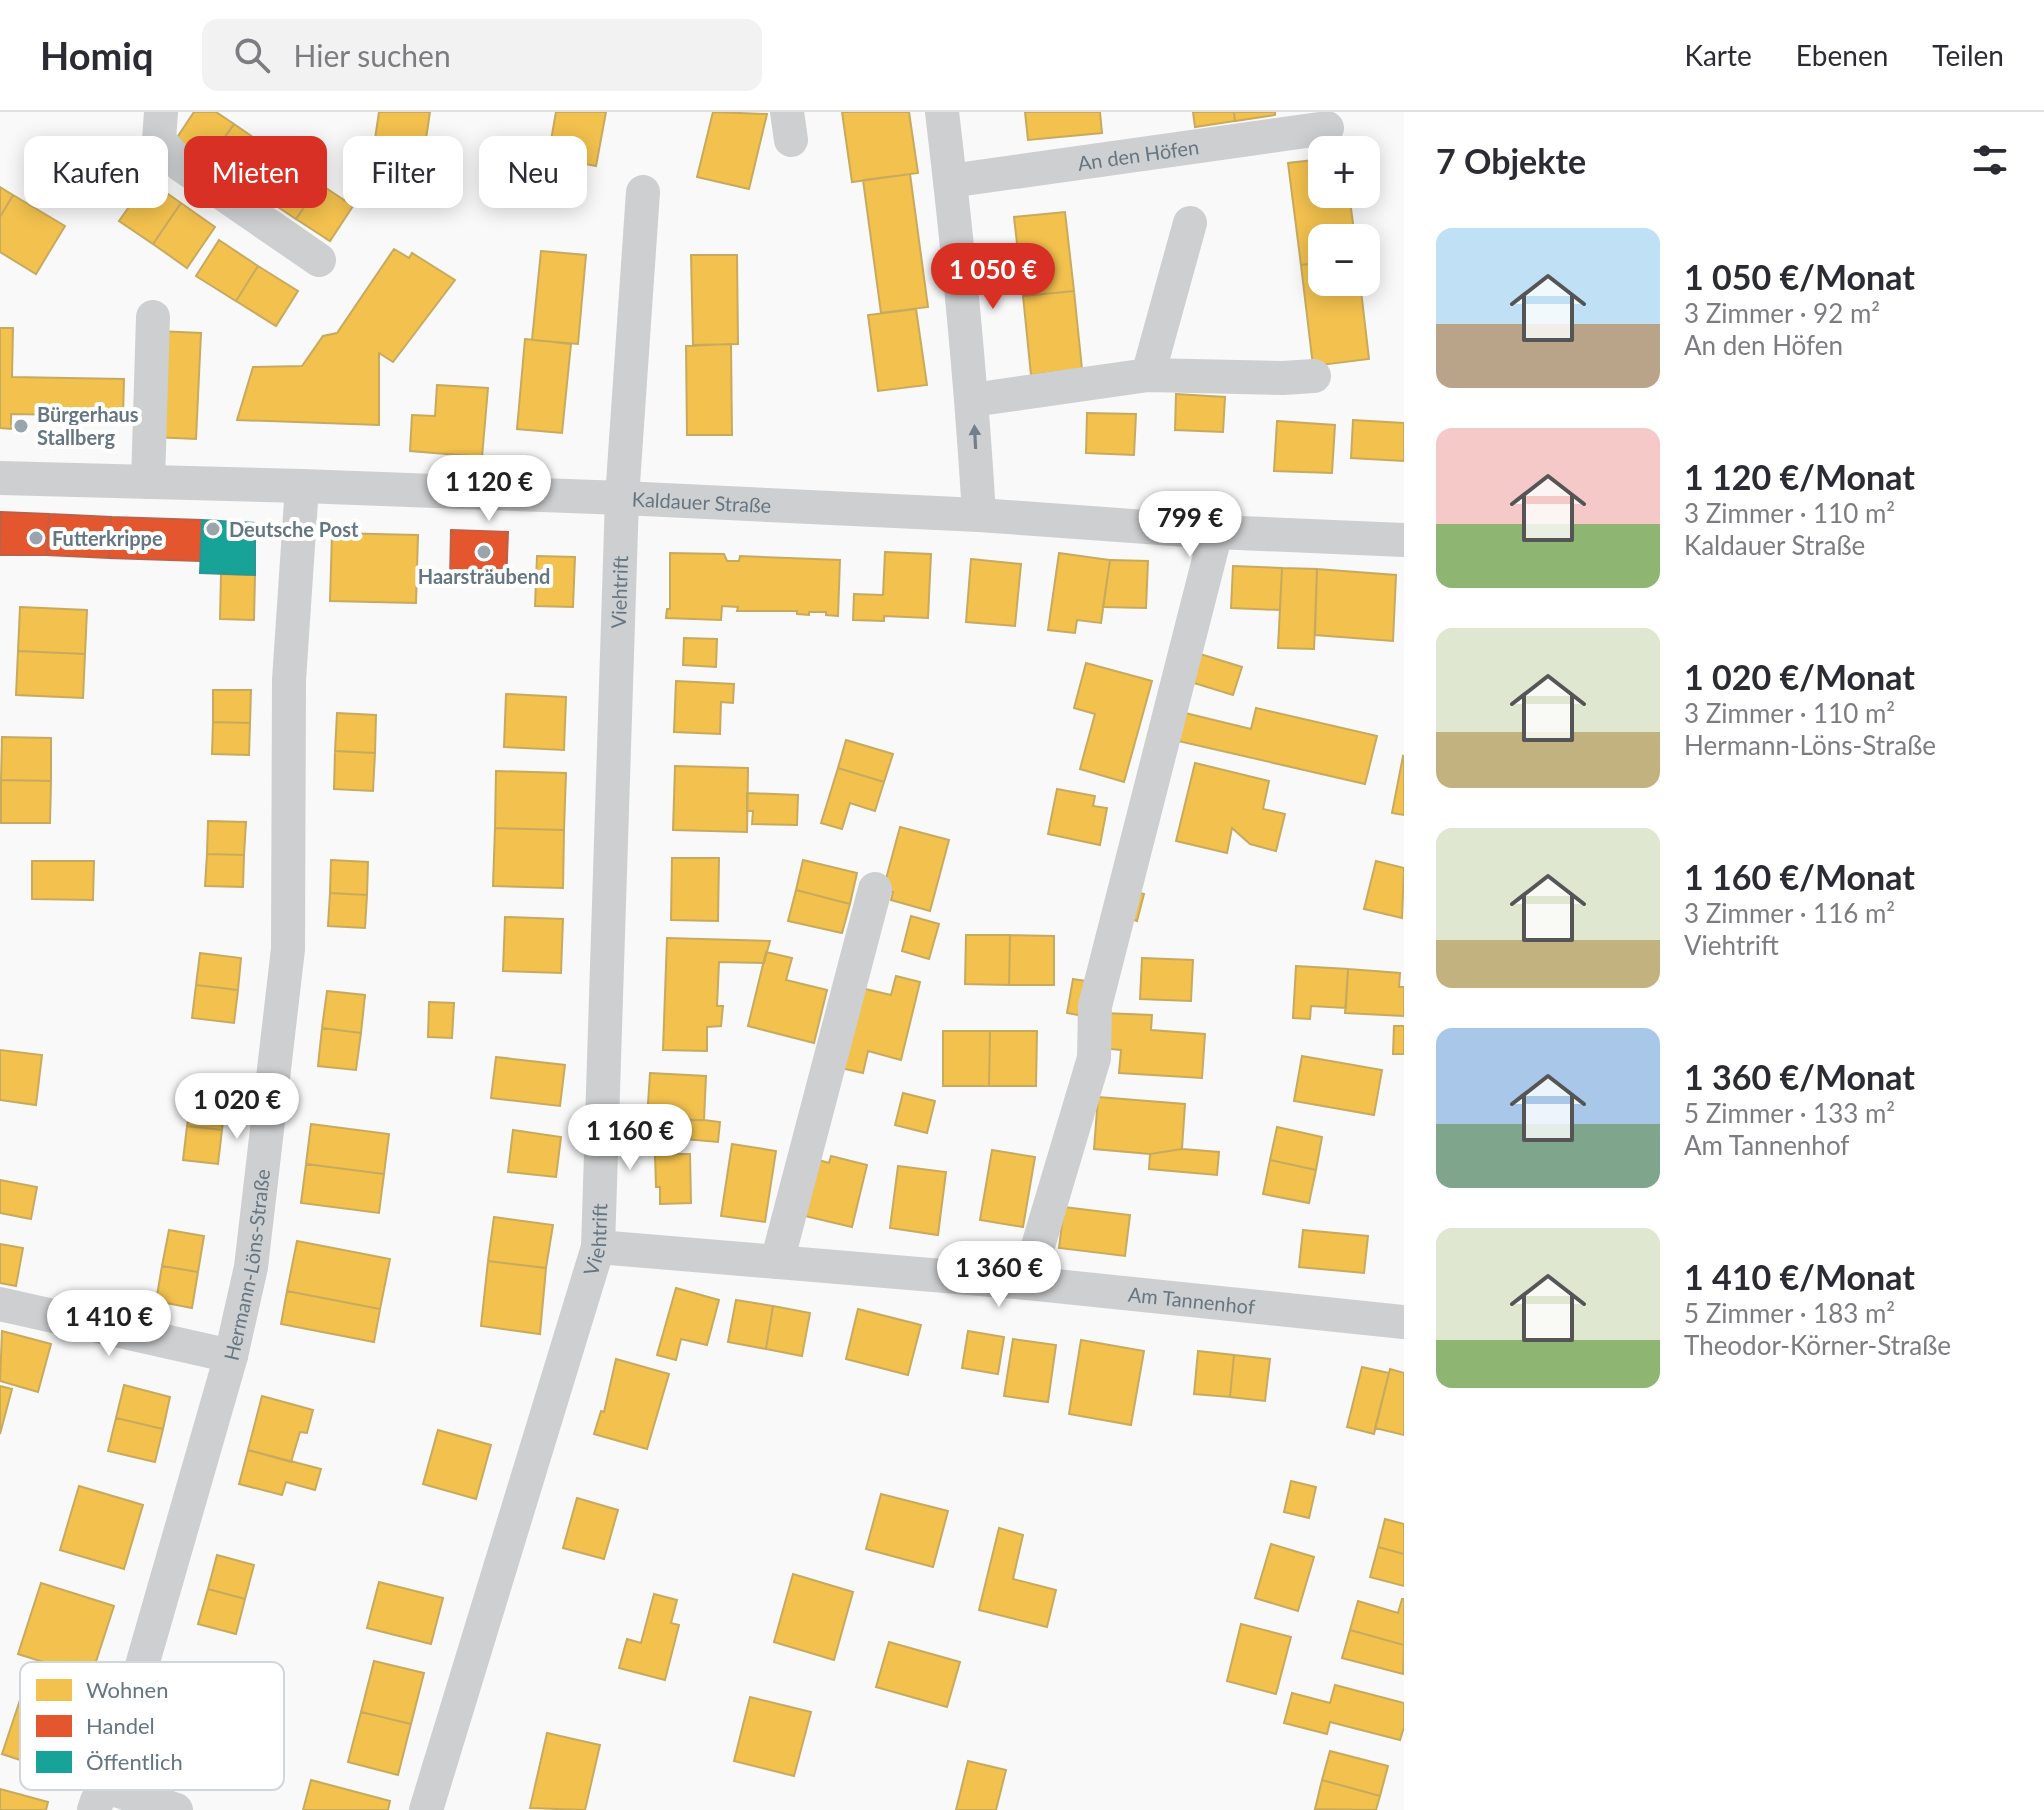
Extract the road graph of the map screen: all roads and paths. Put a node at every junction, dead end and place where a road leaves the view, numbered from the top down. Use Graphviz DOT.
graph roads {
  1 [pos="161,112"];
  2 [pos="942,112"];
  3 [pos="1327,128"];
  4 [pos="950,181"];
  5 [pos="643,192"];
  6 [pos="1190,223"];
  7 [pos="319,260"];
  8 [pos="153,317"];
  9 [pos="1148,375"];
  10 [pos="1314,376"];
  11 [pos="972,400"];
  12 [pos="0,478"];
  13 [pos="148,482"];
  14 [pos="302,486"];
  15 [pos="622,498"];
  16 [pos="979,515"];
  17 [pos="1216,532"];
  18 [pos="1404,540"];
  19 [pos="875,889"];
  20 [pos="598,1247"];
  21 [pos="777,1262"];
  22 [pos="1027,1283"];
  23 [pos="0,1304"];
  24 [pos="1404,1322"];
  25 [pos="231,1356"];
  26 [pos="141,1662"];
  27 [pos="101,1798"];
  28 [pos="176,1810"];
  29 [pos="426,1810"];
  1 -- 7 [label="street"];
  2 -- 4 [label="street"];
  3 -- 4 [label="street, An den Höfen"];
  4 -- 11 [label="street"];
  5 -- 15 [label="street, Viehtrift"];
  6 -- 9 [label="street"];
  8 -- 13 [label="street"];
  9 -- 10 [label="street"];
  9 -- 11 [label="street"];
  16 -- 11 [label="street, one-way"];
  12 -- 13 [label="street, Kaldauer Straße"];
  13 -- 14 [label="street, Kaldauer Straße"];
  14 -- 15 [label="street, Kaldauer Straße"];
  14 -- 25 [label="street, Hermann-Löns-Straße"];
  15 -- 16 [label="street, Kaldauer Straße"];
  15 -- 20 [label="street, Viehtrift"];
  16 -- 17 [label="street, Kaldauer Straße"];
  17 -- 18 [label="street, Kaldauer Straße"];
  17 -- 22 [label="street"];
  19 -- 21 [label="street"];
  20 -- 21 [label="street, Am Tannenhof"];
  20 -- 29 [label="street, Viehtrift"];
  21 -- 22 [label="street, Am Tannenhof"];
  22 -- 24 [label="street, Am Tannenhof"];
  23 -- 25 [label="street"];
  25 -- 26 [label="street, Hermann-Löns-Straße"];
  27 -- 28 [label="street"];
}
